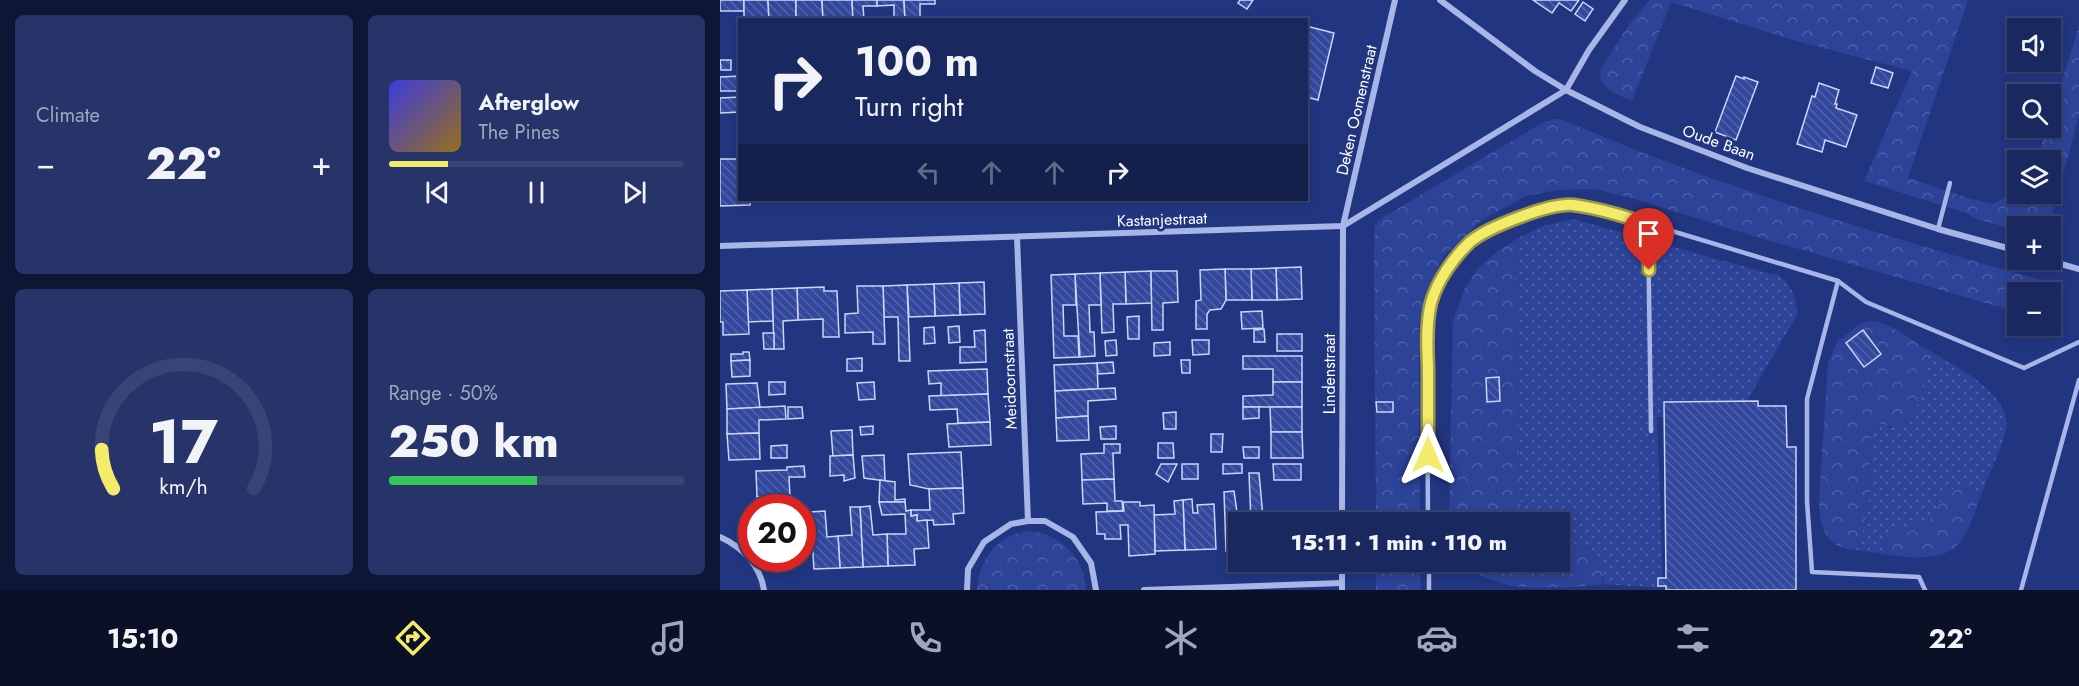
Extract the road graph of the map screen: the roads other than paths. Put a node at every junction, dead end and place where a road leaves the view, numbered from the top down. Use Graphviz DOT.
graph roads {
  1 [pos="1395,0"];
  2 [pos="1440,0"];
  3 [pos="1625,0"];
  4 [pos="1566,90"];
  5 [pos="1950,183"];
  6 [pos="1648,224"];
  7 [pos="1343,226"];
  8 [pos="1938,229"];
  9 [pos="1017,237"];
  10 [pos="720,246"];
  11 [pos="2007,247"];
  12 [pos="2061,264"];
  13 [pos="2079,269"];
  14 [pos="1838,281"];
  15 [pos="2079,342"];
  16 [pos="2079,380"];
  17 [pos="1651,431"];
  18 [pos="1342,512"];
  19 [pos="1428,512"];
  20 [pos="1028,521"];
  21 [pos="720,537"];
  22 [pos="1429,572"];
  23 [pos="1342,586"];
  24 [pos="764,590"];
  25 [pos="968,590"];
  26 [pos="1096,590"];
  27 [pos="1144,590"];
  28 [pos="1429,590"];
  29 [pos="1925,590"];
  30 [pos="2021,590"];
  1 -- 7 [label="street, Deken Oomenstraat"];
  2 -- 4 [label="street, Oude Baan"];
  3 -- 4 [label="street"];
  4 -- 7 [label="street, Kastanjestraat"];
  4 -- 8 [label="street, Oude Baan"];
  5 -- 8 [label="lane"];
  6 -- 14 [label="lane"];
  6 -- 17 [label="lane"];
  6 -- 19 [label="lane"];
  7 -- 9 [label="street, Kastanjestraat"];
  7 -- 18 [label="street, Lindenstraat"];
  8 -- 11 [label="street, Oude Baan"];
  9 -- 10 [label="street, Kastanjestraat"];
  9 -- 20 [label="street, Meidoornstraat"];
  12 -- 13 [label="street"];
  14 -- 15 [label="lane"];
  14 -- 29 [label="lane"];
  16 -- 30 [label="lane"];
  20 -- 25 [label="street"];
  20 -- 26 [label="street"];
  21 -- 24 [label="street"];
  22 -- 28 [label="lane"];
  23 -- 27 [label="street"];
}
